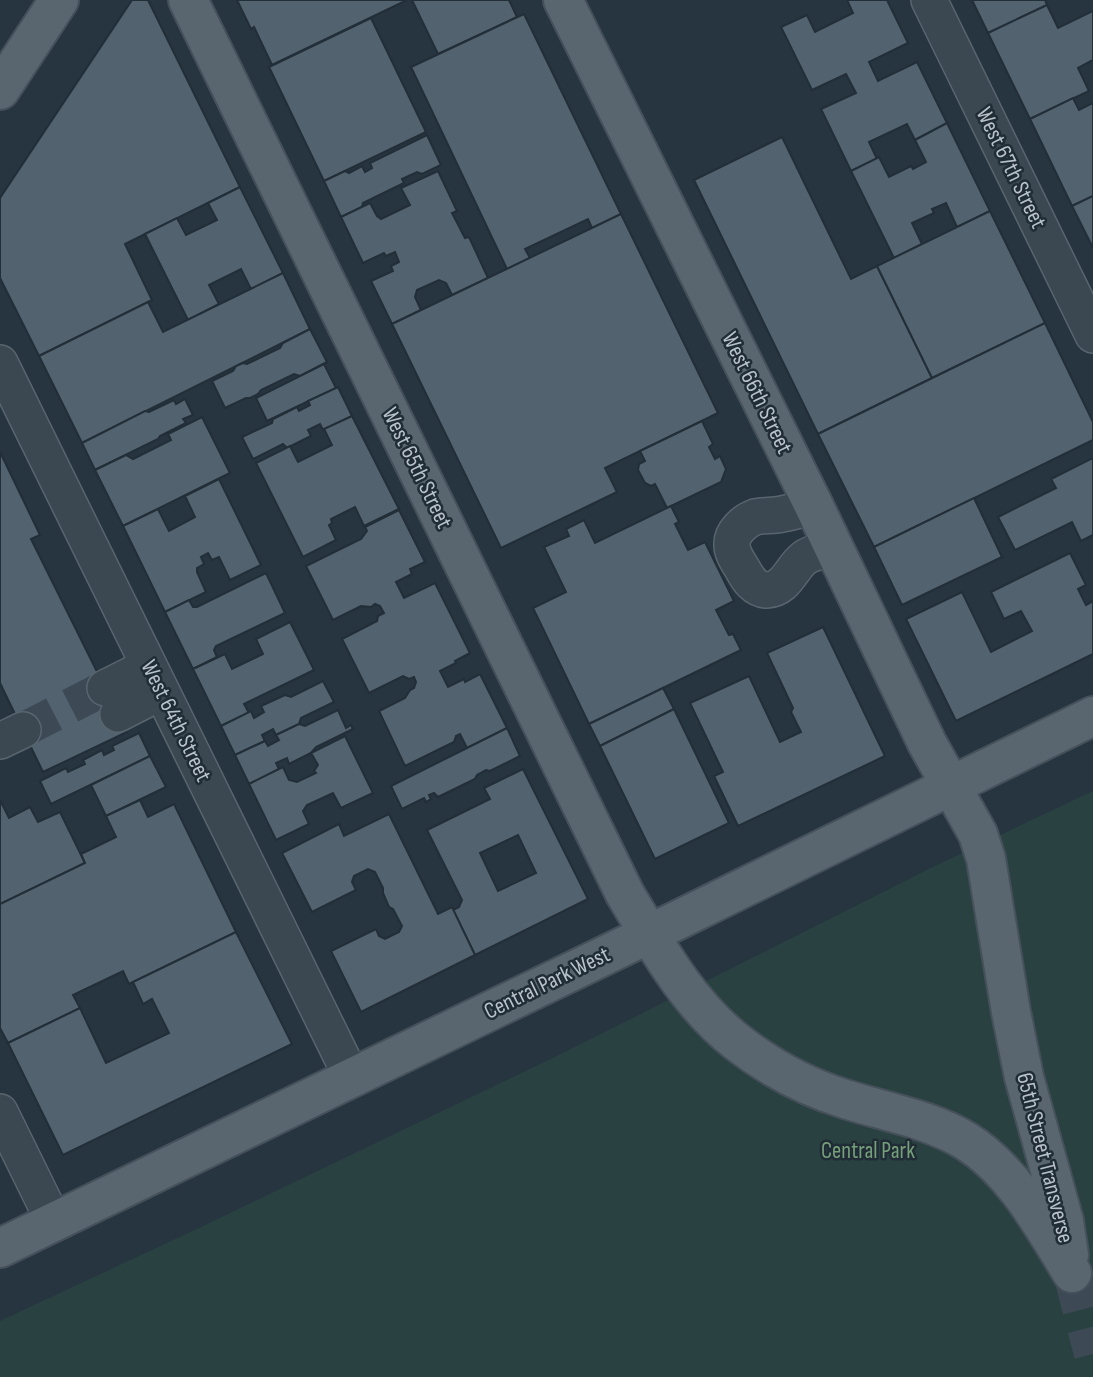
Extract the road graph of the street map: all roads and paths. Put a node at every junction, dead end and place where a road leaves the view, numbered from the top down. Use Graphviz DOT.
graph roads {
  1 [pos="59,0"];
  2 [pos="188,0"];
  3 [pos="563,0"];
  4 [pos="929,0"];
  5 [pos="0,90"];
  6 [pos="1093,335"];
  7 [pos="0,363"];
  8 [pos="814,506"];
  9 [pos="834,548"];
  10 [pos="155,679"];
  11 [pos="112,701"];
  12 [pos="1093,716"];
  13 [pos="951,786"];
  14 [pos="649,934"];
  15 [pos="352,1078"];
  16 [pos="0,1112"];
  17 [pos="54,1223"];
  18 [pos="0,1248"];
  1 -- 5 [label="main road"];
  2 -- 14 [label="main road, West 65th Street"];
  3 -- 8 [label="main road, West 66th Street"];
  4 -- 6 [label="street, West 67th Street"];
  7 -- 10 [label="street, West 64th Street"];
  8 -- 9 [label="main road, West 66th Street"];
  8 -- 9 [label="street"];
  9 -- 13 [label="main road, West 66th Street"];
  10 -- 11 [label="street"];
  10 -- 15 [label="street, West 64th Street"];
  12 -- 13 [label="main road, Central Park West"];
  13 -- 14 [label="main road, Central Park West"];
  13 -- 14 [label="main road, 65th Street Transverse"];
  14 -- 15 [label="main road, Central Park West"];
  15 -- 17 [label="main road, Central Park West"];
  16 -- 17 [label="street"];
  17 -- 18 [label="main road, Central Park West"];
}
